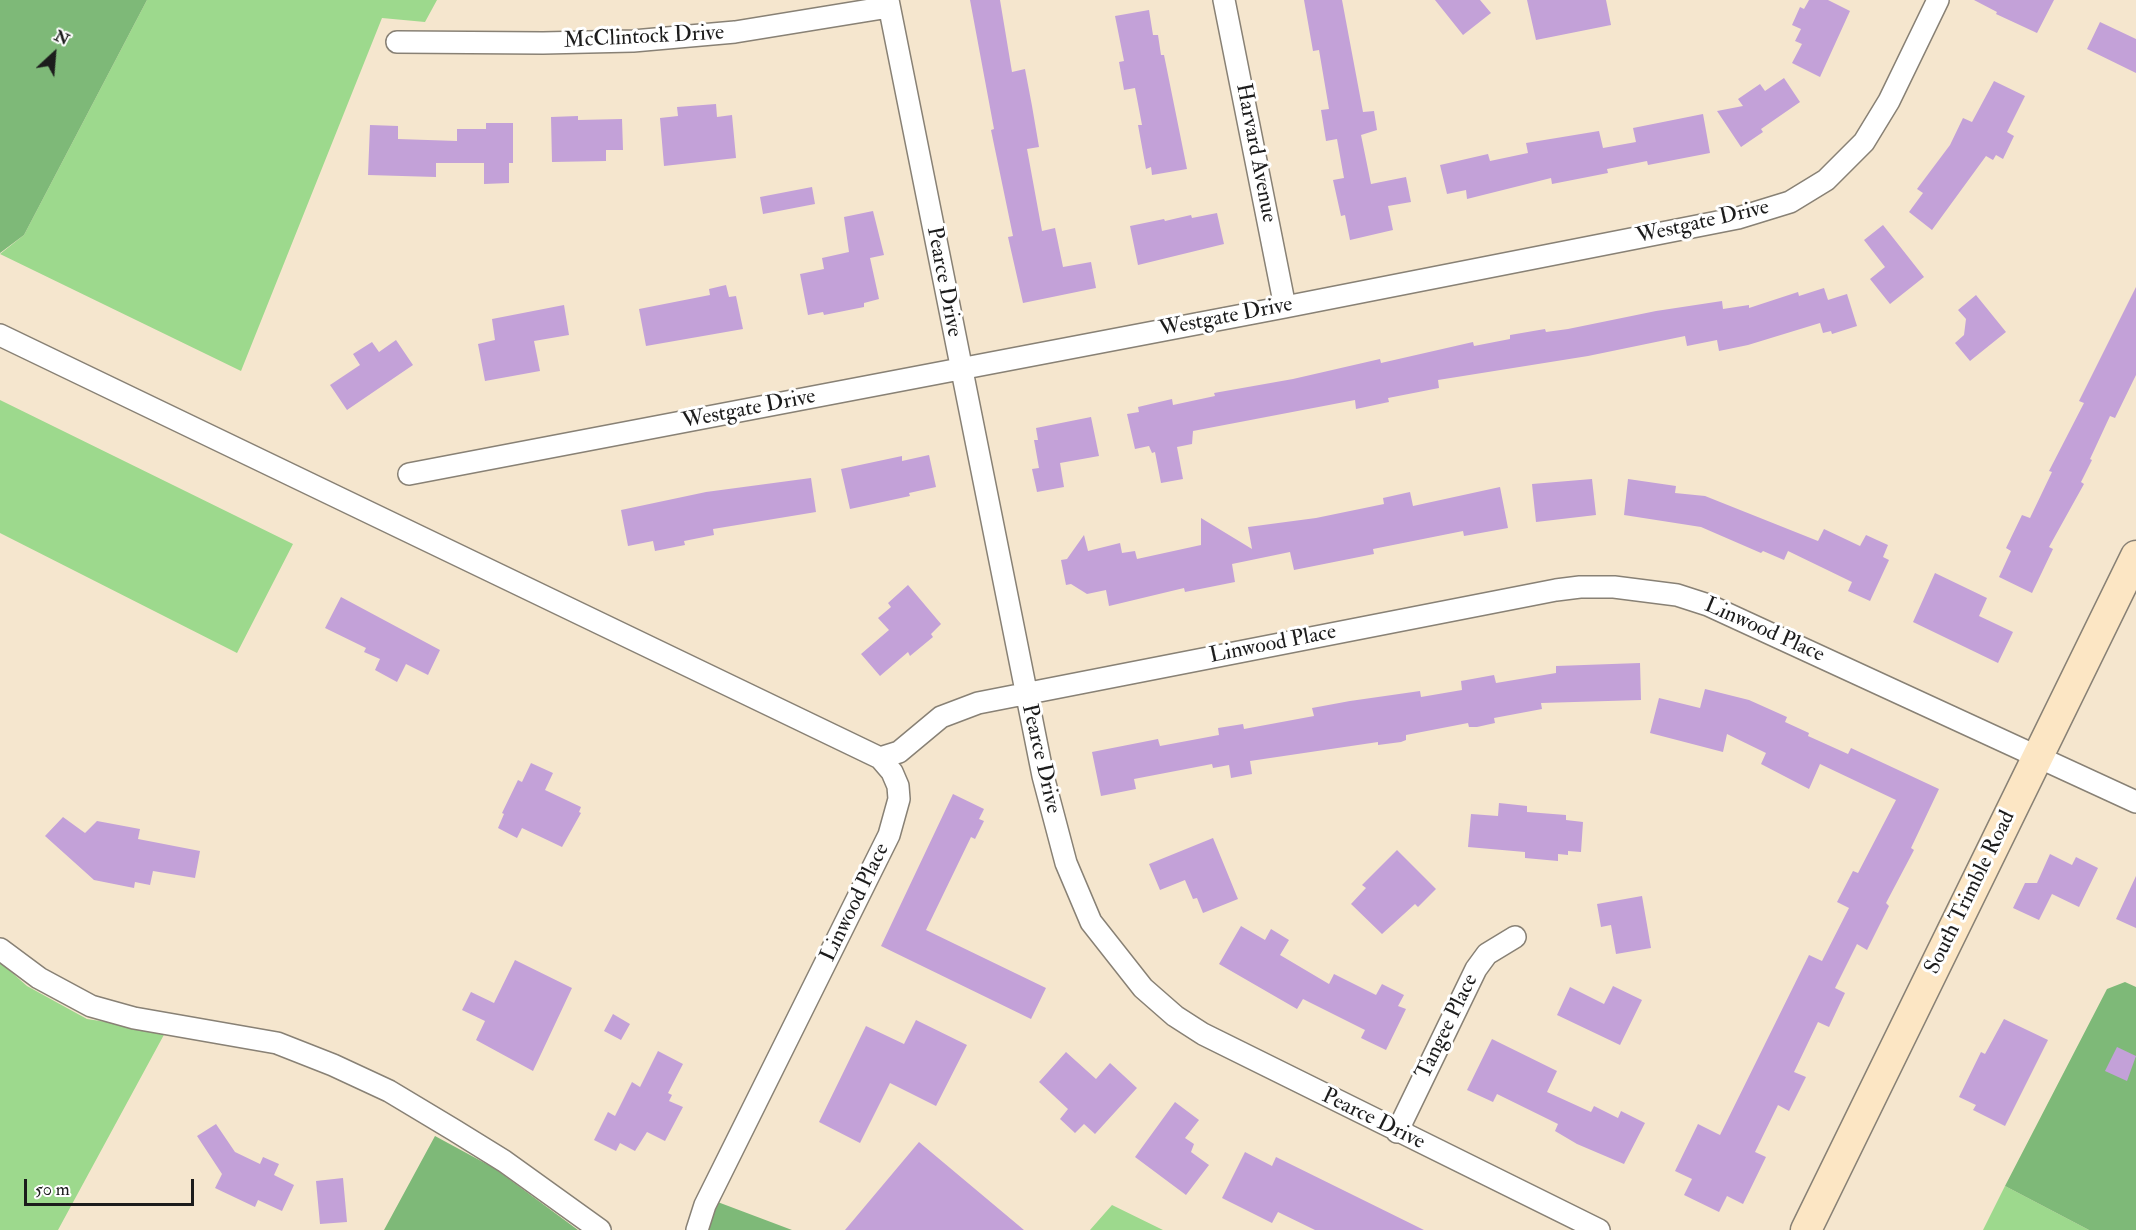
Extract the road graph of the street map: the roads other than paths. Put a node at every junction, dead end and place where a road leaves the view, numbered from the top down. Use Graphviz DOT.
graph roads {
  1 [pos="1224,0"];
  2 [pos="1938,0"];
  3 [pos="888,4"];
  4 [pos="397,42"];
  5 [pos="1285,307"];
  6 [pos="0,335"];
  7 [pos="961,369"];
  8 [pos="409,474"];
  9 [pos="2136,556"];
  10 [pos="1025,693"];
  11 [pos="2038,756"];
  12 [pos="880,758"];
  13 [pos="2136,802"];
  14 [pos="1515,937"];
  15 [pos="0,949"];
  16 [pos="1397,1132"];
  17 [pos="697,1222"];
  18 [pos="600,1230"];
  19 [pos="1599,1230"];
  20 [pos="1806,1230"];
  1 -- 5 [label="street, Harvard Avenue"];
  2 -- 5 [label="street, Westgate Drive"];
  3 -- 4 [label="street, McClintock Drive"];
  3 -- 7 [label="street, Pearce Drive"];
  5 -- 7 [label="street, Westgate Drive"];
  6 -- 12 [label="street"];
  7 -- 8 [label="street, Westgate Drive"];
  7 -- 10 [label="street, Pearce Drive"];
  9 -- 11 [label="main road, South Trimble Road"];
  10 -- 11 [label="street, Linwood Place"];
  10 -- 12 [label="street, Linwood Place"];
  10 -- 16 [label="street, Pearce Drive"];
  11 -- 13 [label="street, Linwood Place"];
  11 -- 20 [label="main road, South Trimble Road"];
  12 -- 17 [label="street, Linwood Place"];
  14 -- 16 [label="street, Tangee Place"];
  15 -- 18 [label="street"];
  16 -- 19 [label="street, Pearce Drive"];
}
